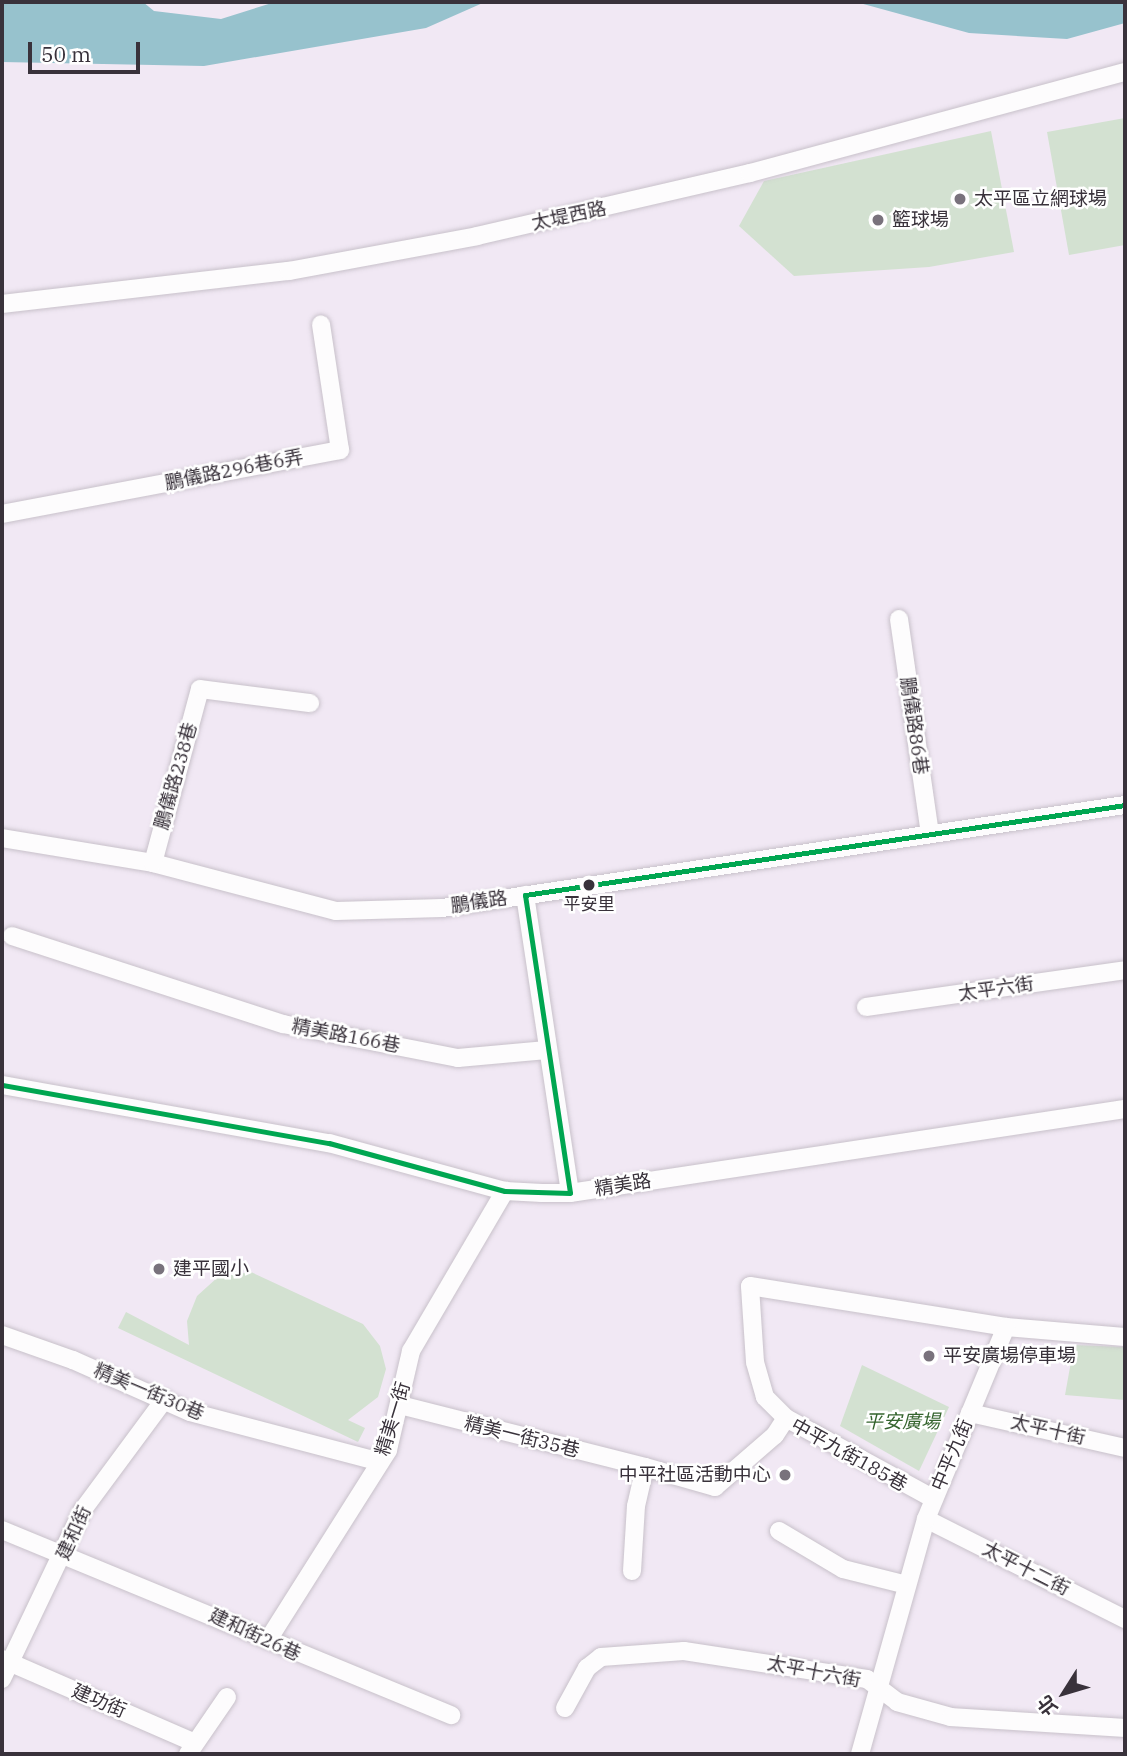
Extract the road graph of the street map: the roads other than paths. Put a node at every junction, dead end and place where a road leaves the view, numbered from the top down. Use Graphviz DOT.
graph roads {
  1 [pos="1125,72"];
  2 [pos="2,304"];
  3 [pos="321,324"];
  4 [pos="2,513"];
  5 [pos="899,619"];
  6 [pos="310,703"];
  7 [pos="1125,805"];
  8 [pos="930,834"];
  9 [pos="2,838"];
  10 [pos="153,863"];
  11 [pos="525,895"];
  12 [pos="12,936"];
  13 [pos="1125,970"];
  14 [pos="866,1007"];
  15 [pos="547,1050"];
  16 [pos="2,1085"];
  17 [pos="1125,1109"];
  18 [pos="505,1191"];
  19 [pos="570,1193"];
  20 [pos="1006,1327"];
  21 [pos="2,1335"];
  22 [pos="1125,1337"];
  23 [pos="165,1399"];
  24 [pos="400,1405"];
  25 [pos="970,1413"];
  26 [pos="786,1418"];
  27 [pos="1125,1448"];
  28 [pos="380,1462"];
  29 [pos="645,1467"];
  30 [pos="934,1499"];
  31 [pos="926,1519"];
  32 [pos="2,1530"];
  33 [pos="779,1531"];
  34 [pos="59,1556"];
  35 [pos="632,1571"];
  36 [pos="907,1586"];
  37 [pos="1125,1619"];
  38 [pos="268,1640"];
  39 [pos="6,1661"];
  40 [pos="2,1679"];
  41 [pos="878,1692"];
  42 [pos="227,1696"];
  43 [pos="565,1707"];
  44 [pos="451,1715"];
  45 [pos="1125,1728"];
  46 [pos="192,1749"];
  47 [pos="860,1754"];
  1 -- 2 [label="street, 太堤西路"];
  3 -- 4 [label="street, 鵬儀路296巷6弄"];
  5 -- 8 [label="street, 鵬儀路86巷"];
  6 -- 10 [label="street, 鵬儀路238巷"];
  7 -- 8 [label="street, 鵬儀路"];
  8 -- 11 [label="street, 鵬儀路"];
  9 -- 10 [label="street, 鵬儀路"];
  10 -- 11 [label="street, 鵬儀路"];
  11 -- 15 [label="street"];
  12 -- 15 [label="street, 精美路166巷"];
  13 -- 14 [label="street, 太平六街"];
  15 -- 19 [label="street"];
  16 -- 18 [label="street, 精美路"];
  17 -- 19 [label="street, 精美路"];
  18 -- 19 [label="street, 精美路"];
  18 -- 24 [label="street, 精美一街"];
  20 -- 22 [label="street"];
  20 -- 25 [label="street, 中平九街"];
  20 -- 26 [label="street"];
  21 -- 23 [label="street, 精美一街30巷"];
  23 -- 28 [label="street, 精美一街30巷"];
  23 -- 34 [label="street, 建和街"];
  24 -- 28 [label="street, 精美一街"];
  24 -- 29 [label="street, 精美一街35巷"];
  25 -- 27 [label="street, 太平十街"];
  25 -- 30 [label="street, 中平九街"];
  26 -- 29 [label="street, 中平九街185巷"];
  26 -- 30 [label="street, 中平九街185巷"];
  28 -- 38 [label="street, 精美一街"];
  29 -- 35 [label="street"];
  30 -- 31 [label="street, 中平九街"];
  31 -- 36 [label="street, 中平九街"];
  31 -- 37 [label="street, 太平十二街"];
  32 -- 34 [label="street, 建和街26巷"];
  33 -- 36 [label="street"];
  34 -- 38 [label="street, 建和街26巷"];
  34 -- 39 [label="street, 建和街"];
  36 -- 41 [label="street, 中平九街"];
  38 -- 44 [label="street, 建和街26巷"];
  39 -- 40 [label="street, 建和街"];
  39 -- 46 [label="street, 建功街"];
  41 -- 43 [label="street, 太平十六街"];
  41 -- 45 [label="street, 太平十六街"];
  41 -- 47 [label="street, 中平九街"];
  42 -- 46 [label="street"];
}
